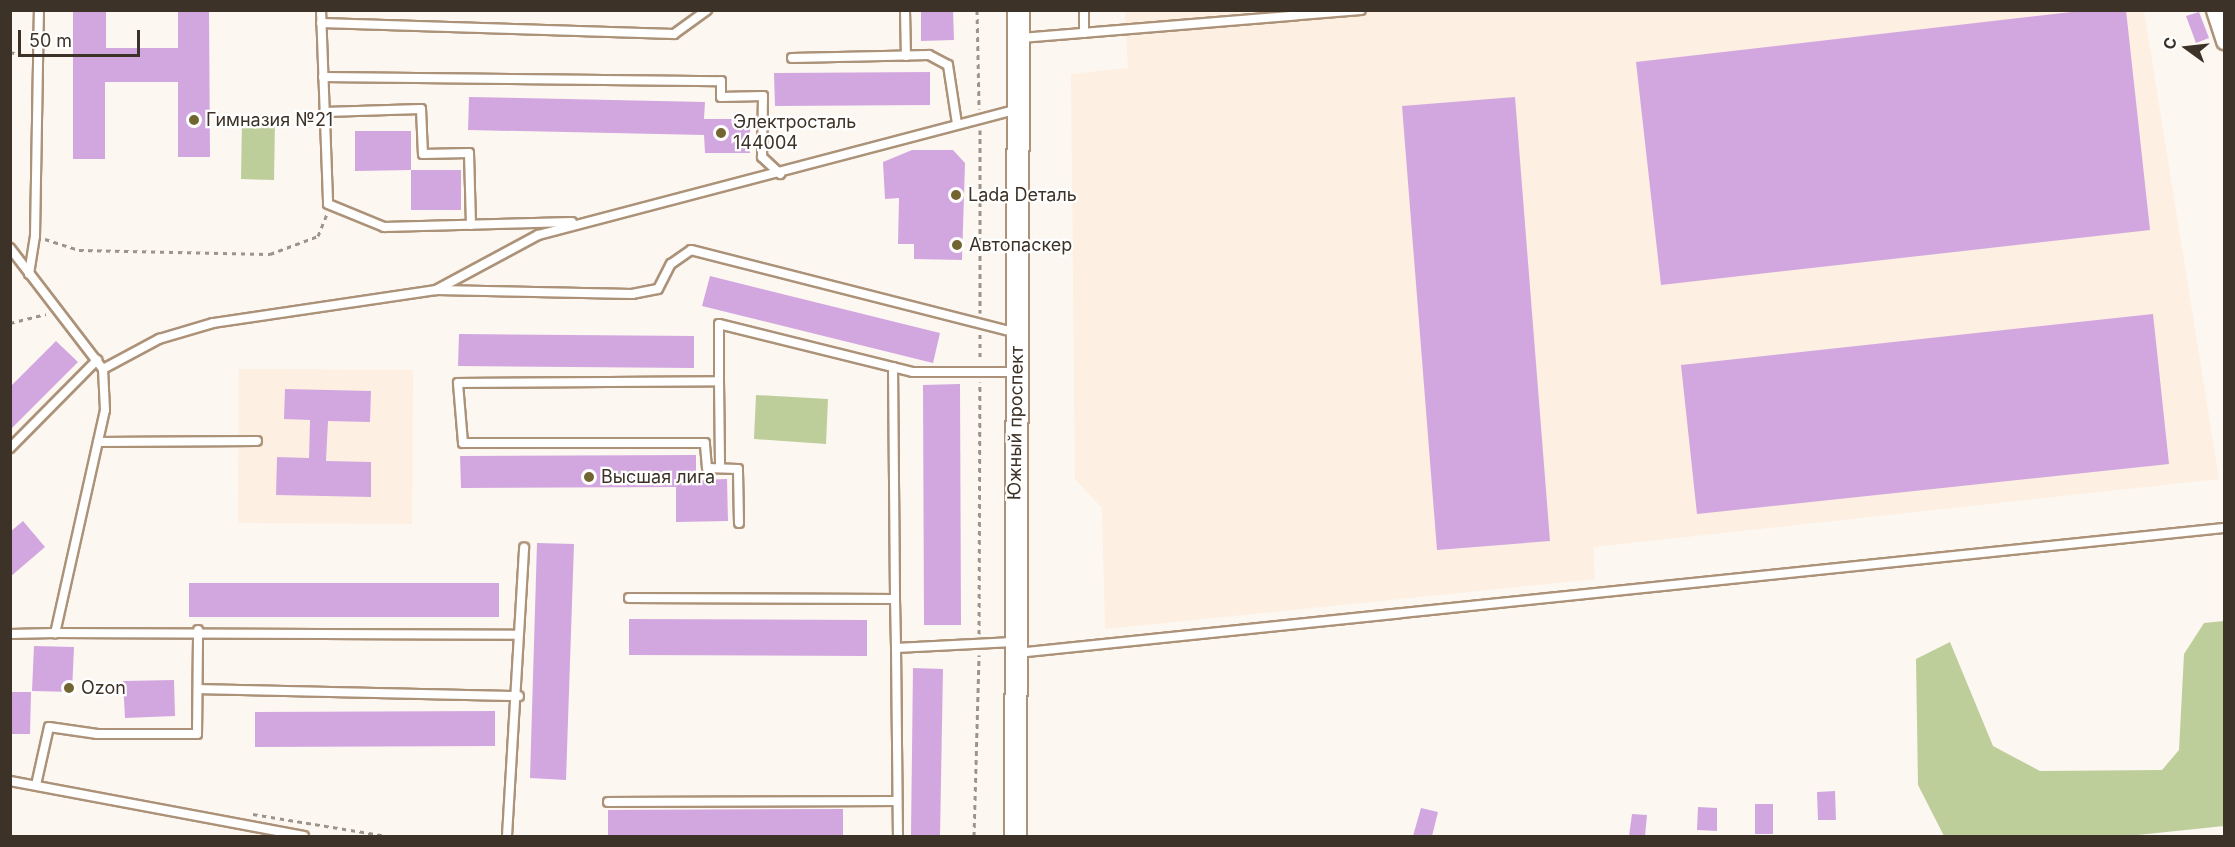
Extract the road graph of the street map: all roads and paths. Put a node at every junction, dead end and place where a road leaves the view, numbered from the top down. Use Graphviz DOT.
graph roads {
  1 [pos="39,10"];
  2 [pos="321,10"];
  3 [pos="707,10"];
  4 [pos="905,10"];
  5 [pos="977,10"];
  6 [pos="1018,10"];
  7 [pos="1084,10"];
  8 [pos="1361,10"];
  9 [pos="2214,10"];
  10 [pos="321,23"];
  11 [pos="1084,33"];
  12 [pos="1019,38"];
  13 [pos="2224,41"];
  14 [pos="906,56"];
  15 [pos="792,58"];
  16 [pos="323,77"];
  17 [pos="1020,109"];
  18 [pos="325,112"];
  19 [pos="980,119"];
  20 [pos="957,124"];
  21 [pos="780,174"];
  22 [pos="328,204"];
  23 [pos="586,222"];
  24 [pos="471,225"];
  25 [pos="35,236"];
  26 [pos="10,248"];
  27 [pos="29,274"];
  28 [pos="436,290"];
  29 [pos="61,310"];
  30 [pos="10,323"];
  31 [pos="980,323"];
  32 [pos="1017,333"];
  33 [pos="97,360"];
  34 [pos="893,367"];
  35 [pos="103,369"];
  36 [pos="980,372"];
  37 [pos="1017,372"];
  38 [pos="719,381"];
  39 [pos="257,441"];
  40 [pos="98,442"];
  41 [pos="10,448"];
  42 [pos="720,468"];
  43 [pos="739,523"];
  44 [pos="2224,528"];
  45 [pos="524,547"];
  46 [pos="629,598"];
  47 [pos="896,599"];
  48 [pos="198,630"];
  49 [pos="55,633"];
  50 [pos="10,634"];
  51 [pos="518,635"];
  52 [pos="979,647"];
  53 [pos="896,648"];
  54 [pos="1015,648"];
  55 [pos="199,689"];
  56 [pos="519,696"];
  57 [pos="10,781"];
  58 [pos="36,785"];
  59 [pos="897,801"];
  60 [pos="608,802"];
  61 [pos="304,837"];
  62 [pos="507,837"];
  63 [pos="898,837"];
  64 [pos="974,837"];
  65 [pos="1015,837"];
  1 -- 25 [label="lane"];
  2 -- 10 [label="lane"];
  3 -- 10 [label="lane"];
  4 -- 14 [label="lane"];
  5 -- 19 [label="path"];
  6 -- 12 [label="main road, Южный проспект"];
  7 -- 11 [label="lane"];
  8 -- 11 [label="lane"];
  9 -- 13 [label="street"];
  10 -- 16 [label="lane"];
  11 -- 12 [label="lane"];
  12 -- 17 [label="main road, Южный проспект"];
  14 -- 15 [label="lane"];
  14 -- 20 [label="lane"];
  16 -- 18 [label="lane"];
  16 -- 21 [label="lane"];
  17 -- 19 [label="lane"];
  17 -- 32 [label="main road, Южный проспект"];
  18 -- 22 [label="lane"];
  18 -- 24 [label="lane"];
  19 -- 20 [label="lane"];
  19 -- 31 [label="path"];
  20 -- 21 [label="lane"];
  21 -- 23 [label="lane"];
  22 -- 24 [label="lane"];
  22 -- 25 [label="path"];
  23 -- 24 [label="lane"];
  23 -- 28 [label="lane"];
  25 -- 27 [label="lane"];
  26 -- 27 [label="lane"];
  27 -- 29 [label="lane"];
  28 -- 31 [label="lane"];
  28 -- 35 [label="lane"];
  29 -- 30 [label="path"];
  29 -- 33 [label="lane"];
  31 -- 32 [label="lane"];
  31 -- 36 [label="path"];
  32 -- 37 [label="main road, Южный проспект"];
  33 -- 35 [label="lane"];
  33 -- 41 [label="lane"];
  34 -- 36 [label="lane"];
  34 -- 38 [label="lane"];
  34 -- 47 [label="lane"];
  35 -- 40 [label="lane"];
  36 -- 37 [label="lane"];
  36 -- 52 [label="path"];
  37 -- 54 [label="main road, Южный проспект"];
  38 -- 42 [label="lane"];
  38 -- 42 [label="lane"];
  39 -- 40 [label="lane"];
  40 -- 49 [label="lane"];
  42 -- 43 [label="lane"];
  44 -- 54 [label="lane"];
  45 -- 51 [label="lane"];
  46 -- 47 [label="lane"];
  47 -- 53 [label="lane"];
  48 -- 49 [label="lane"];
  48 -- 51 [label="lane"];
  48 -- 55 [label="lane"];
  49 -- 50 [label="lane"];
  51 -- 56 [label="lane"];
  52 -- 53 [label="lane"];
  52 -- 54 [label="lane"];
  52 -- 64 [label="path"];
  53 -- 59 [label="lane"];
  54 -- 65 [label="main road, Южный проспект"];
  55 -- 56 [label="lane"];
  55 -- 58 [label="lane"];
  56 -- 62 [label="lane"];
  57 -- 58 [label="lane"];
  58 -- 61 [label="lane"];
  59 -- 60 [label="lane"];
  59 -- 63 [label="lane"];
}
